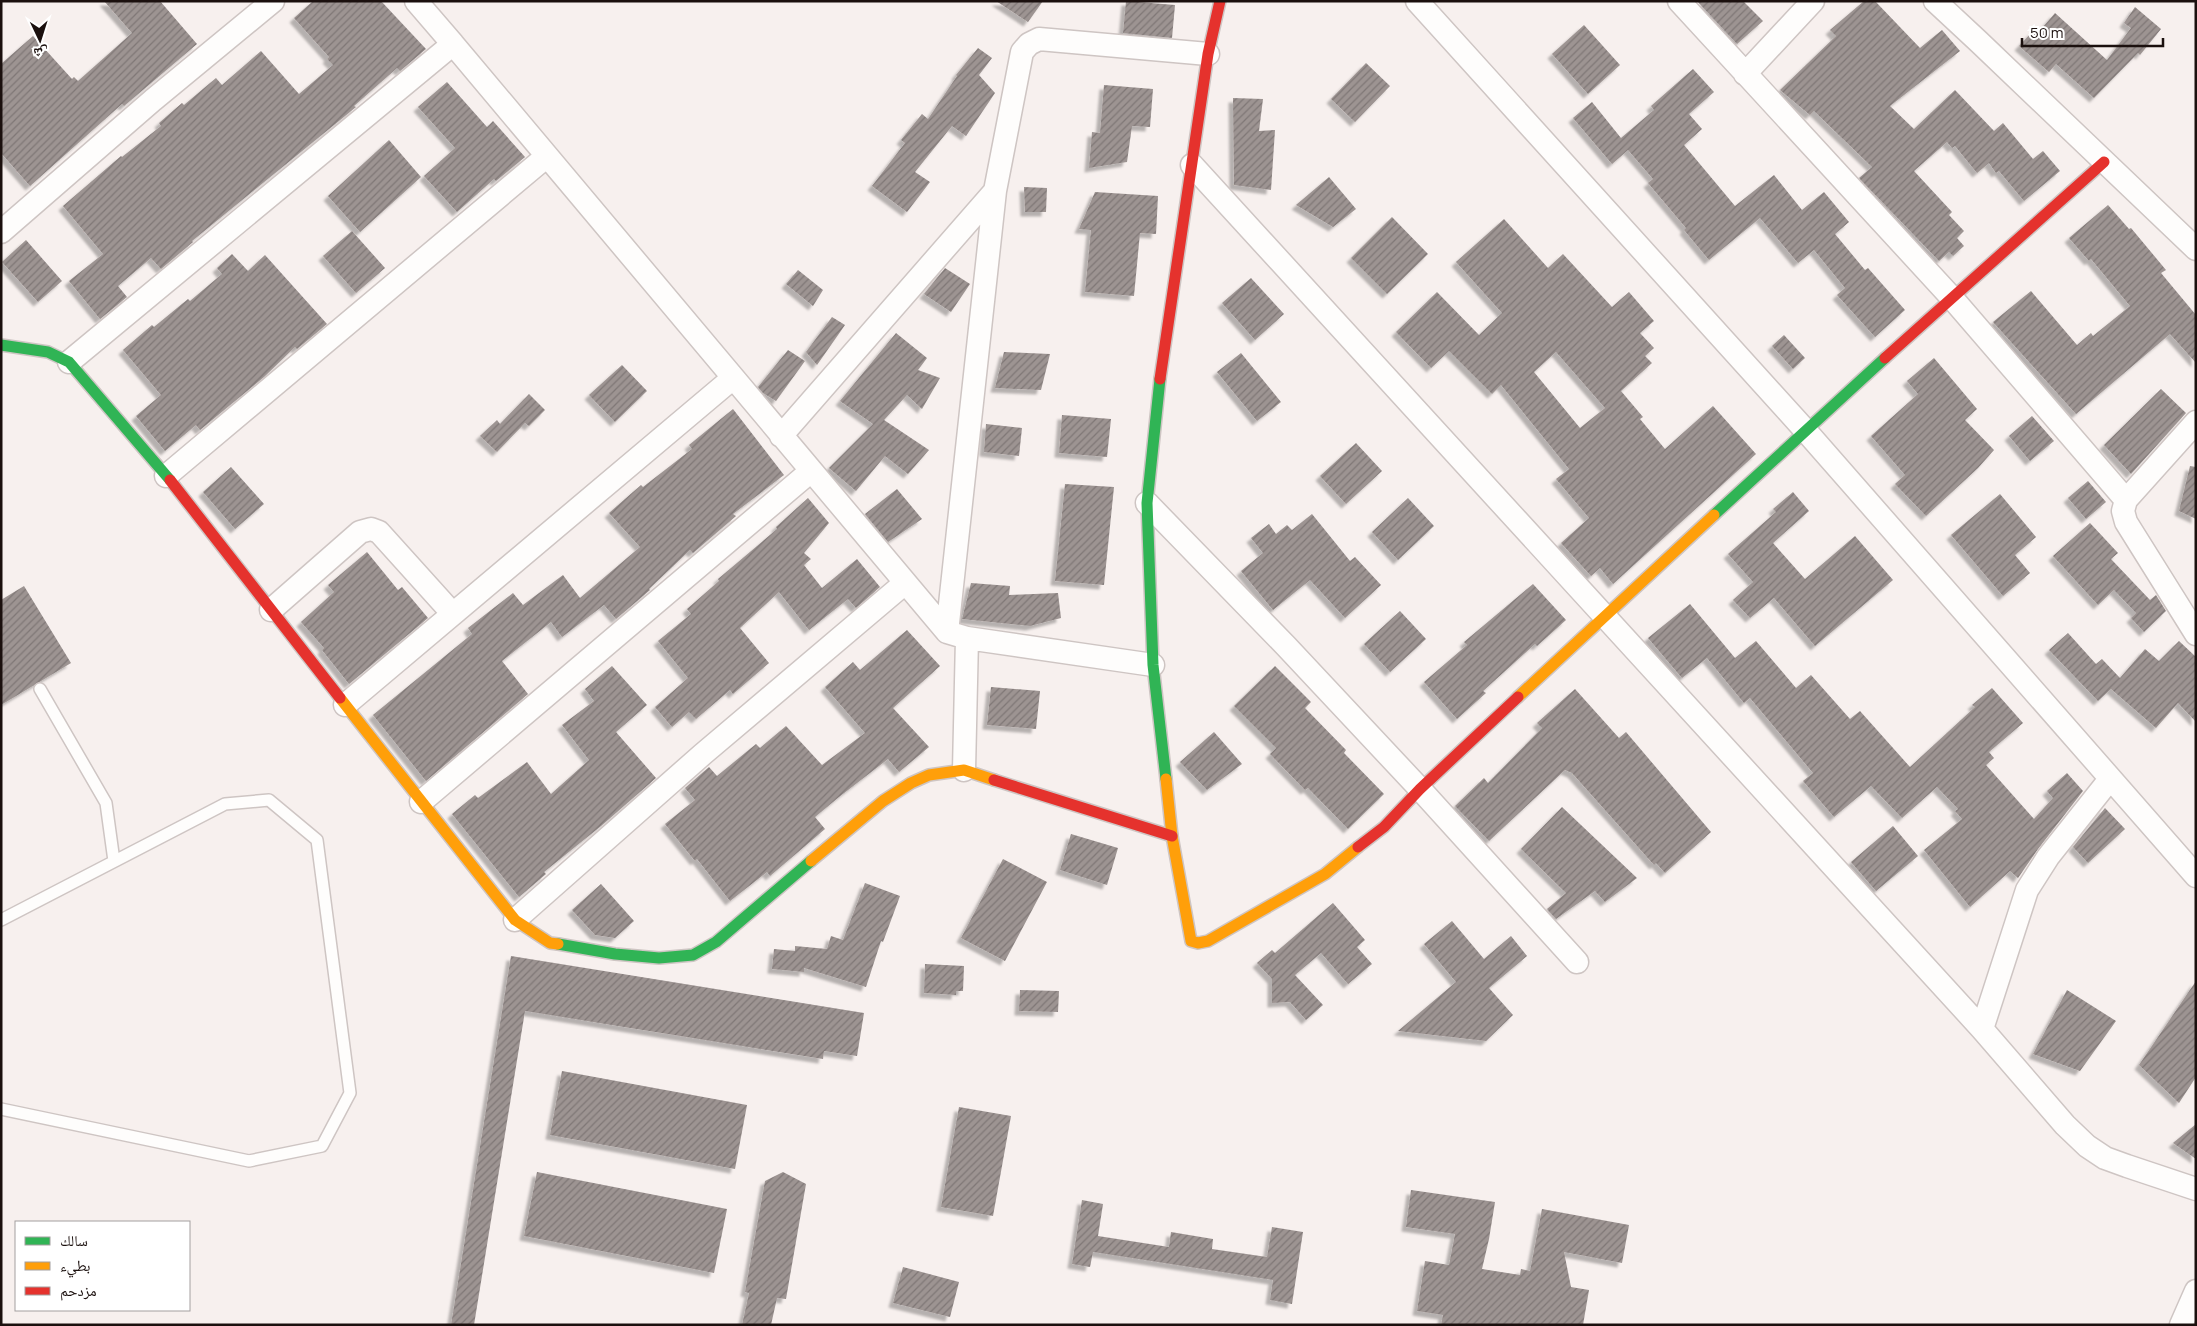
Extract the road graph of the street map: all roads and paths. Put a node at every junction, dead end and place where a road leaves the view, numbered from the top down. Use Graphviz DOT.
graph roads {
  1 [pos="273,1"];
  2 [pos="416,1"];
  3 [pos="1220,1"];
  4 [pos="1417,1"];
  5 [pos="1679,1"];
  6 [pos="1813,1"];
  7 [pos="1935,1"];
  8 [pos="453,44"];
  9 [pos="1208,54"];
  10 [pos="1745,74"];
  11 [pos="547,156"];
  12 [pos="2104,162"];
  13 [pos="1192,165"];
  14 [pos="995,191"];
  15 [pos="1,232"];
  16 [pos="2196,249"];
  17 [pos="1952,298"];
  18 [pos="1,345"];
  19 [pos="69,362"];
  20 [pos="733,378"];
  21 [pos="2196,422"];
  22 [pos="1805,430"];
  23 [pos="781,436"];
  24 [pos="811,471"];
  25 [pos="166,476"];
  26 [pos="2126,500"];
  27 [pos="1147,503"];
  28 [pos="905,583"];
  29 [pos="271,610"];
  30 [pos="453,614"];
  31 [pos="1606,617"];
  32 [pos="2196,634"];
  33 [pos="957,635"];
  34 [pos="1153,665"];
  35 [pos="40,688"];
  36 [pos="345,705"];
  37 [pos="964,770"];
  38 [pos="2110,779"];
  39 [pos="1420,790"];
  40 [pos="421,802"];
  41 [pos="1172,836"];
  42 [pos="114,861"];
  43 [pos="2196,876"];
  44 [pos="1,920"];
  45 [pos="515,920"];
  46 [pos="1577,962"];
  47 [pos="1982,1029"];
  48 [pos="1,1109"];
  49 [pos="2196,1188"];
  50 [pos="2196,1291"];
  51 [pos="2181,1325"];
  1 -- 15 [label="street"];
  2 -- 8 [label="street"];
  3 -- 9 [label="street"];
  4 -- 22 [label="street"];
  5 -- 10 [label="street"];
  6 -- 10 [label="street"];
  7 -- 12 [label="street"];
  8 -- 11 [label="street"];
  8 -- 19 [label="street"];
  9 -- 13 [label="street"];
  9 -- 14 [label="street"];
  10 -- 17 [label="street"];
  11 -- 20 [label="street"];
  11 -- 25 [label="street"];
  12 -- 16 [label="street"];
  12 -- 17 [label="street"];
  13 -- 27 [label="street"];
  13 -- 31 [label="street"];
  14 -- 23 [label="street"];
  14 -- 33 [label="street"];
  17 -- 22 [label="street"];
  17 -- 26 [label="street"];
  18 -- 19 [label="street"];
  19 -- 25 [label="street"];
  20 -- 23 [label="street"];
  20 -- 30 [label="street"];
  21 -- 26 [label="street"];
  22 -- 31 [label="street"];
  22 -- 38 [label="street"];
  23 -- 24 [label="street"];
  24 -- 28 [label="street"];
  24 -- 40 [label="street"];
  25 -- 29 [label="street"];
  26 -- 32 [label="street"];
  27 -- 34 [label="street"];
  27 -- 39 [label="street"];
  28 -- 33 [label="street"];
  28 -- 45 [label="street"];
  29 -- 30 [label="street"];
  29 -- 36 [label="street"];
  30 -- 36 [label="street"];
  31 -- 39 [label="street"];
  31 -- 47 [label="street"];
  33 -- 34 [label="street"];
  33 -- 37 [label="street"];
  34 -- 41 [label="street"];
  35 -- 42 [label="lane"];
  36 -- 40 [label="street"];
  37 -- 41 [label="street"];
  37 -- 45 [label="street"];
  38 -- 43 [label="street"];
  38 -- 47 [label="street"];
  39 -- 41 [label="street"];
  39 -- 46 [label="street"];
  40 -- 45 [label="street"];
  42 -- 44 [label="lane"];
  42 -- 48 [label="lane"];
  47 -- 49 [label="street"];
  50 -- 51 [label="street"];
}
